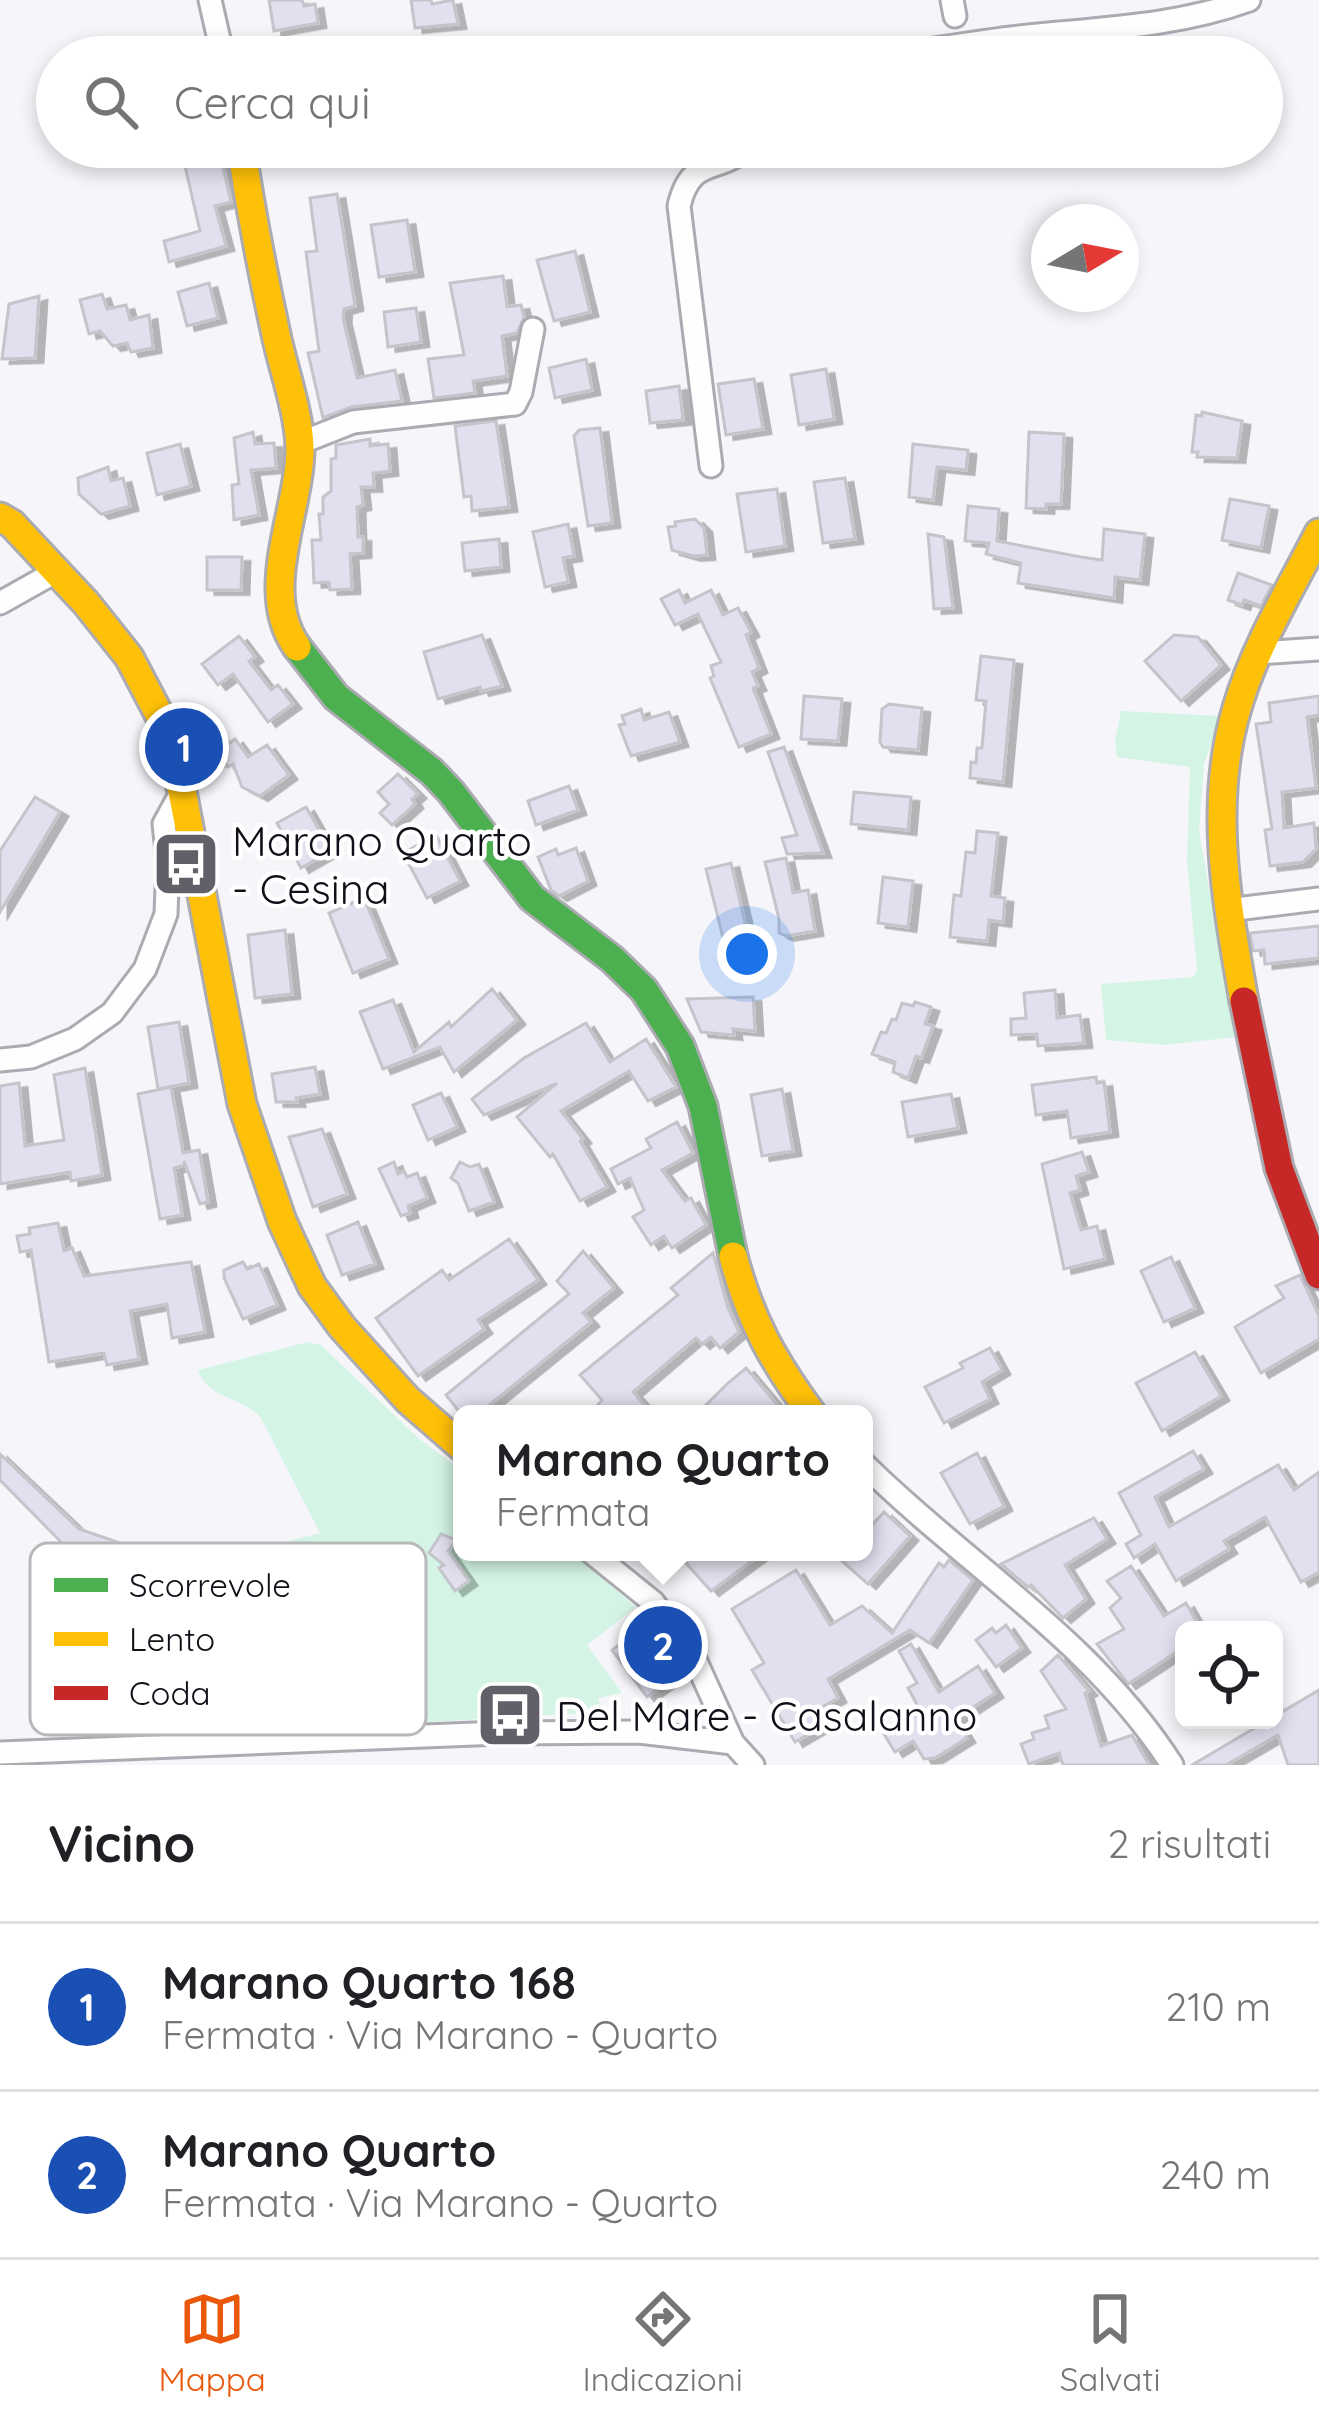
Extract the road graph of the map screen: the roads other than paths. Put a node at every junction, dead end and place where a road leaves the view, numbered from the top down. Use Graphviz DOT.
graph roads {
  1 [pos="210,0"];
  2 [pos="1249,0"];
  3 [pos="219,36"];
  4 [pos="1030,36"];
  5 [pos="245,168"];
  6 [pos="704,168"];
  7 [pos="533,328"];
  8 [pos="300,443"];
  9 [pos="711,466"];
  10 [pos="0,517"];
  11 [pos="1319,533"];
  12 [pos="57,571"];
  13 [pos="0,603"];
  14 [pos="1319,649"];
  15 [pos="1258,653"];
  16 [pos="182,791"];
  17 [pos="1319,899"];
  18 [pos="1228,910"];
  19 [pos="0,1060"];
  20 [pos="1319,1275"];
  21 [pos="805,1405"];
  22 [pos="453,1439"];
  23 [pos="873,1472"];
  24 [pos="602,1561"];
  25 [pos="733,1743"];
  26 [pos="0,1753"];
  27 [pos="237,1755"];
  28 [pos="167,1756"];
  29 [pos="753,1765"];
  30 [pos="1172,1765"];
  1 -- 3 [label="street"];
  2 -- 4 [label="street"];
  5 -- 8 [label="street"];
  6 -- 9 [label="street"];
  7 -- 8 [label="street"];
  8 -- 21 [label="street"];
  10 -- 12 [label="street"];
  11 -- 15 [label="street"];
  12 -- 13 [label="street"];
  12 -- 16 [label="street"];
  14 -- 15 [label="street"];
  15 -- 18 [label="street"];
  16 -- 19 [label="street"];
  16 -- 22 [label="street"];
  17 -- 18 [label="street"];
  18 -- 20 [label="street"];
  23 -- 30 [label="street"];
  24 -- 25 [label="street"];
  25 -- 27 [label="street"];
  25 -- 29 [label="street"];
  26 -- 28 [label="street"];
  27 -- 28 [label="street"];
}
